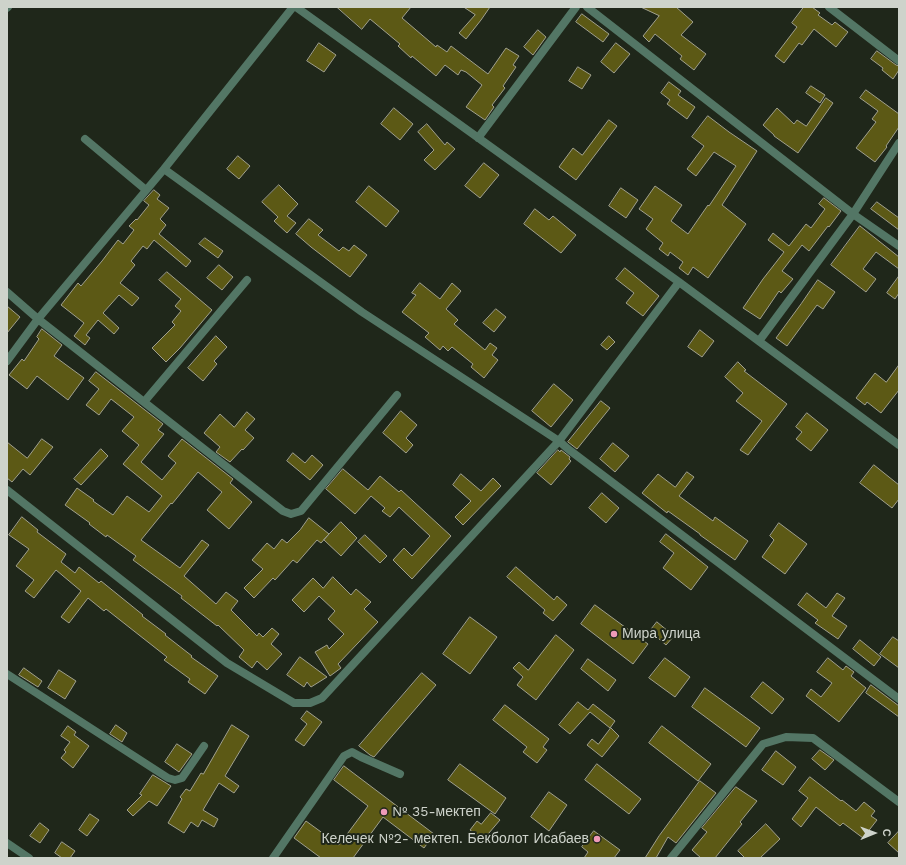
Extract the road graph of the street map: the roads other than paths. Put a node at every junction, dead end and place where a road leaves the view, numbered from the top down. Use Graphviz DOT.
graph roads {
  1 [pos="294,7"];
  2 [pos="576,7"];
  3 [pos="587,7"];
  4 [pos="829,7"];
  5 [pos="899,61"];
  6 [pos="478,138"];
  7 [pos="85,139"];
  8 [pos="899,143"];
  9 [pos="164,169"];
  10 [pos="146,190"];
  11 [pos="853,214"];
  12 [pos="899,246"];
  13 [pos="247,280"];
  14 [pos="679,282"];
  15 [pos="7,292"];
  16 [pos="38,319"];
  17 [pos="759,341"];
  18 [pos="7,361"];
  19 [pos="397,395"];
  20 [pos="144,402"];
  21 [pos="559,441"];
  22 [pos="899,445"];
  23 [pos="7,490"];
  24 [pos="7,674"];
  25 [pos="899,699"];
  26 [pos="204,746"];
  27 [pos="400,774"];
  28 [pos="899,802"];
  29 [pos="7,843"];
  30 [pos="29,858"];
  31 [pos="272,858"];
  32 [pos="671,858"];
  1 -- 6 [label="street"];
  1 -- 9 [label="street"];
  2 -- 6 [label="street"];
  3 -- 11 [label="street"];
  4 -- 5 [label="street"];
  6 -- 14 [label="street"];
  7 -- 10 [label="street"];
  8 -- 11 [label="street"];
  9 -- 10 [label="street"];
  9 -- 21 [label="street"];
  10 -- 16 [label="street"];
  11 -- 12 [label="street"];
  11 -- 17 [label="street"];
  13 -- 20 [label="street"];
  14 -- 17 [label="street"];
  14 -- 21 [label="street"];
  15 -- 16 [label="street"];
  16 -- 18 [label="street"];
  16 -- 20 [label="street"];
  17 -- 22 [label="street"];
  19 -- 20 [label="street"];
  21 -- 23 [label="street"];
  21 -- 25 [label="street"];
  24 -- 26 [label="street"];
  27 -- 31 [label="street"];
  28 -- 32 [label="street"];
  29 -- 30 [label="street"];
}
